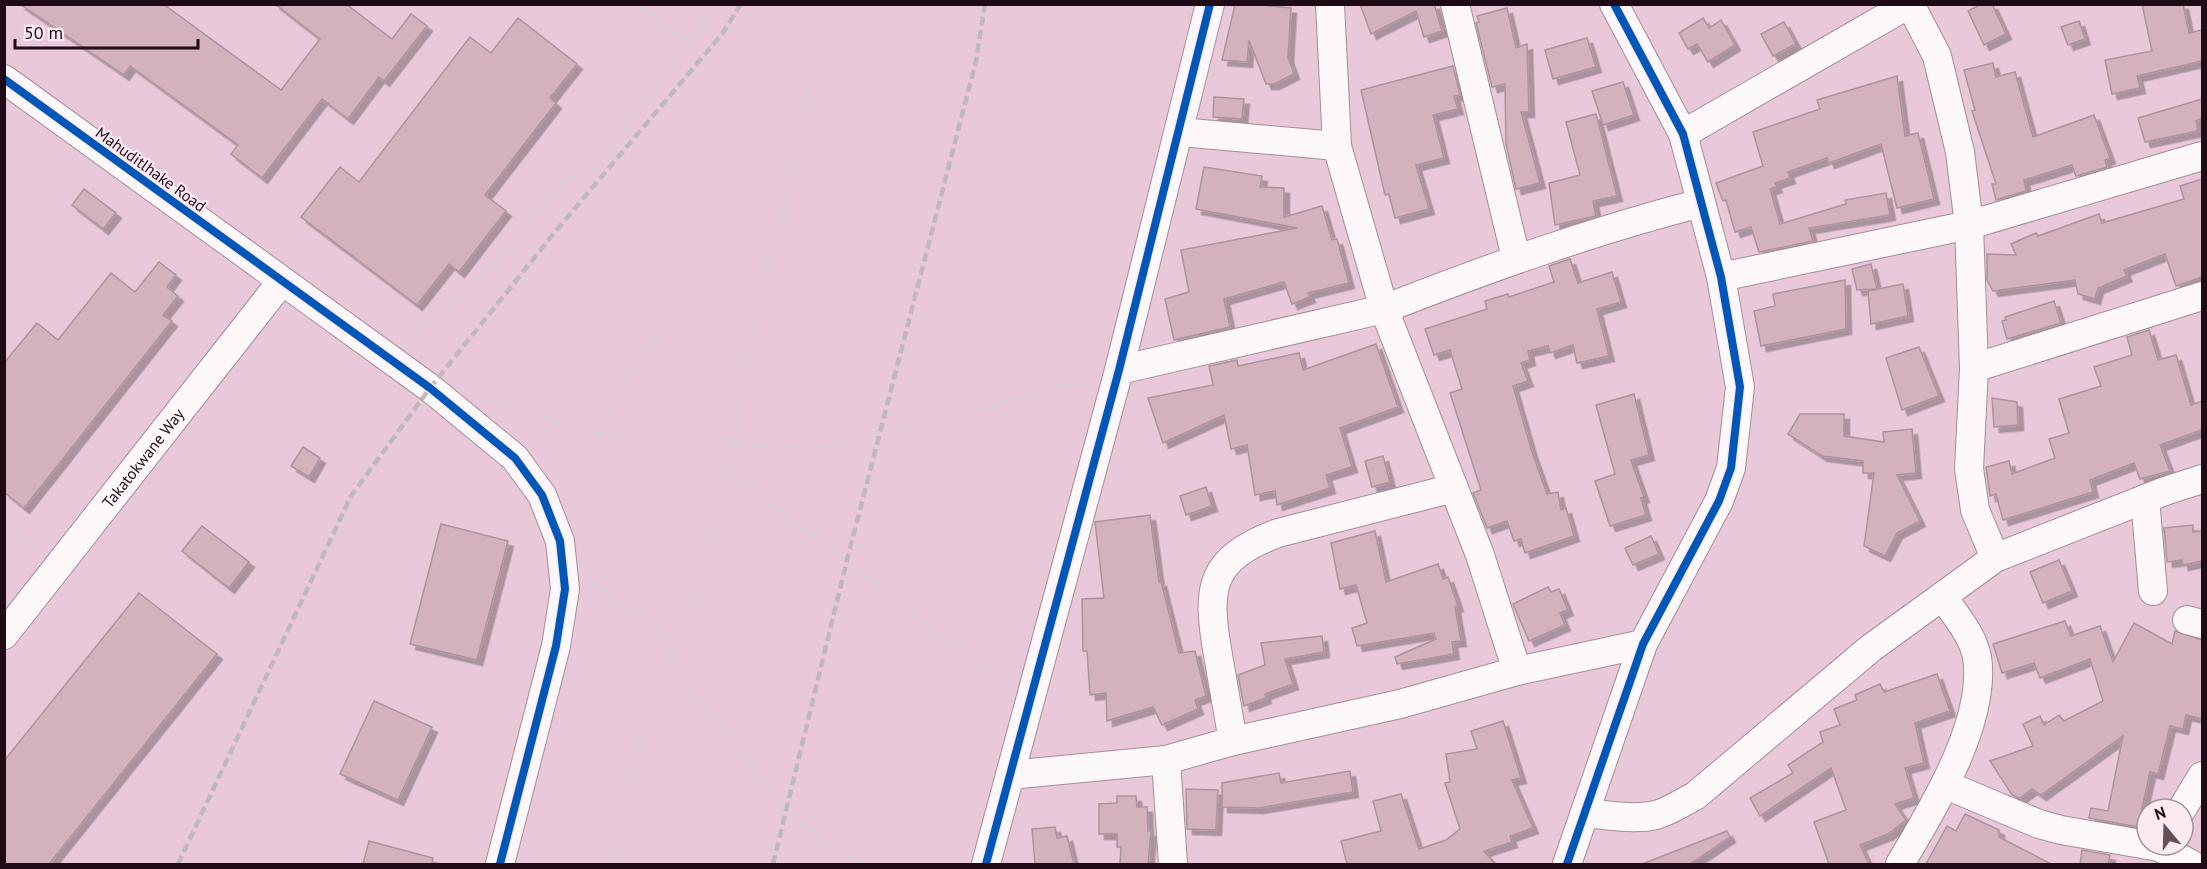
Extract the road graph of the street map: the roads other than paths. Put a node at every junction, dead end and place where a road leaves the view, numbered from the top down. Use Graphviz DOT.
graph roads {
  1 [pos="1210,4"];
  2 [pos="1330,4"];
  3 [pos="1455,4"];
  4 [pos="1614,4"];
  5 [pos="1909,4"];
  6 [pos="4,79"];
  7 [pos="1180,132"];
  8 [pos="1683,134"];
  9 [pos="1337,146"];
  10 [pos="2202,156"];
  11 [pos="1701,203"];
  12 [pos="1968,225"];
  13 [pos="1516,258"];
  14 [pos="1721,277"];
  15 [pos="282,281"];
  16 [pos="2202,296"];
  17 [pos="1384,309"];
  18 [pos="1974,368"];
  19 [pos="1119,370"];
  20 [pos="2202,478"];
  21 [pos="1454,488"];
  22 [pos="2145,499"];
  23 [pos="1995,558"];
  24 [pos="2153,591"];
  25 [pos="1943,597"];
  26 [pos="4,634"];
  27 [pos="1643,644"];
  28 [pos="1517,671"];
  29 [pos="1233,741"];
  30 [pos="1166,760"];
  31 [pos="1010,775"];
  32 [pos="2202,776"];
  33 [pos="1946,785"];
  34 [pos="2189,797"];
  35 [pos="1585,813"];
  36 [pos="2135,847"];
  37 [pos="2171,857"];
  38 [pos="500,864"];
  39 [pos="987,864"];
  40 [pos="1173,864"];
  41 [pos="1567,864"];
  42 [pos="1900,864"];
  43 [pos="2191,864"];
  1 -- 7 [label="street"];
  2 -- 9 [label="street"];
  3 -- 13 [label="street"];
  4 -- 8 [label="street"];
  5 -- 8 [label="street"];
  5 -- 12 [label="street"];
  6 -- 15 [label="street, Mahuditlhake Road"];
  7 -- 9 [label="street"];
  7 -- 19 [label="street"];
  8 -- 11 [label="street"];
  9 -- 17 [label="street"];
  10 -- 12 [label="street"];
  11 -- 13 [label="street"];
  11 -- 14 [label="street"];
  12 -- 14 [label="street"];
  12 -- 18 [label="street"];
  13 -- 17 [label="street"];
  14 -- 27 [label="street"];
  15 -- 26 [label="street, Takatokwane Way"];
  15 -- 38 [label="street, Mahuditlhake Road"];
  16 -- 18 [label="street"];
  17 -- 19 [label="street"];
  17 -- 21 [label="street"];
  18 -- 23 [label="street"];
  19 -- 31 [label="street"];
  20 -- 22 [label="street"];
  21 -- 28 [label="street"];
  21 -- 29 [label="street"];
  22 -- 23 [label="street"];
  22 -- 24 [label="street"];
  23 -- 25 [label="street"];
  25 -- 33 [label="street"];
  25 -- 35 [label="street"];
  27 -- 28 [label="street"];
  27 -- 35 [label="street"];
  28 -- 29 [label="street"];
  29 -- 30 [label="street"];
  30 -- 31 [label="street"];
  30 -- 40 [label="street"];
  31 -- 39 [label="street"];
  32 -- 34 [label="street"];
  33 -- 36 [label="street"];
  33 -- 42 [label="street"];
  35 -- 41 [label="street"];
  37 -- 43 [label="street"];
}
